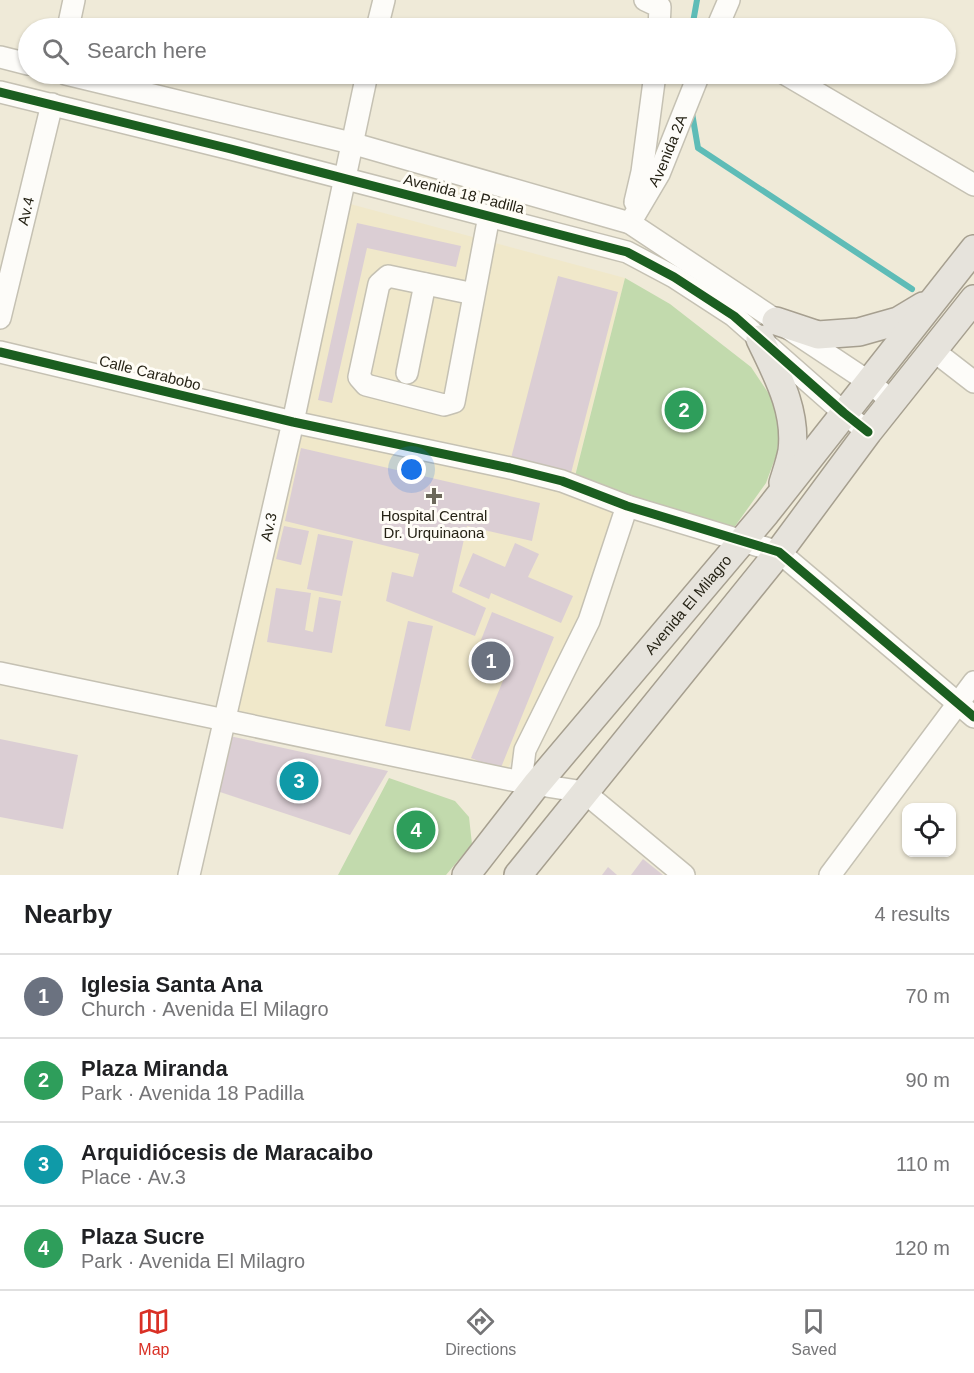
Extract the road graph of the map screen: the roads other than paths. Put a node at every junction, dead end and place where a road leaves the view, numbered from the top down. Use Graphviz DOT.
graph roads {
  1 [pos="74,0"];
  2 [pos="384,0"];
  3 [pos="729,0"];
  4 [pos="656,2"];
  5 [pos="70,18"];
  6 [pos="380,18"];
  7 [pos="658,18"];
  8 [pos="721,18"];
  9 [pos="0,57"];
  10 [pos="18,62"];
  11 [pos="107,84"];
  12 [pos="365,84"];
  13 [pos="654,84"];
  14 [pos="695,84"];
  15 [pos="802,84"];
  16 [pos="0,92"];
  17 [pos="51,104"];
  18 [pos="351,143"];
  19 [pos="343,178"];
  20 [pos="974,185"];
  21 [pos="489,216"];
  22 [pos="630,223"];
  23 [pos="974,249"];
  24 [pos="425,284"];
  25 [pos="474,294"];
  26 [pos="934,299"];
  27 [pos="974,299"];
  28 [pos="0,318"];
  29 [pos="768,330"];
  30 [pos="934,351"];
  31 [pos="0,352"];
  32 [pos="407,373"];
  33 [pos="869,382"];
  34 [pos="974,382"];
  35 [pos="893,402"];
  36 [pos="844,413"];
  37 [pos="293,422"];
  38 [pos="868,432"];
  39 [pos="779,496"];
  40 [pos="627,506"];
  41 [pos="740,541"];
  42 [pos="779,552"];
  43 [pos="0,673"];
  44 [pos="974,682"];
  45 [pos="958,702"];
  46 [pos="974,717"];
  47 [pos="225,719"];
  48 [pos="528,783"];
  49 [pos="584,792"];
  50 [pos="189,875"];
  51 [pos="466,875"];
  52 [pos="518,875"];
  53 [pos="684,875"];
  54 [pos="830,875"];
  1 -- 5 [label="street"];
  2 -- 6 [label="street"];
  3 -- 8 [label="street"];
  4 -- 7 [label="street"];
  9 -- 10 [label="street"];
  11 -- 18 [label="street, Avenida 18 Padilla"];
  12 -- 18 [label="street, Av.3"];
  13 -- 22 [label="street"];
  14 -- 22 [label="street, Avenida 2A"];
  15 -- 20 [label="street"];
  16 -- 17 [label="street, Avenida 18 Padilla"];
  17 -- 19 [label="street, Avenida 18 Padilla"];
  17 -- 28 [label="street, Av.4"];
  18 -- 19 [label="street, Av.3"];
  18 -- 22 [label="street, Avenida 18 Padilla"];
  19 -- 21 [label="street, Avenida 18 Padilla"];
  19 -- 37 [label="street, Av.3"];
  21 -- 25 [label="street"];
  21 -- 29 [label="street, Avenida 18 Padilla"];
  22 -- 29 [label="street, Avenida 18 Padilla"];
  23 -- 26 [label="main road, Avenida El Milagro"];
  24 -- 25 [label="street"];
  24 -- 25 [label="street"];
  24 -- 32 [label="street"];
  26 -- 29 [label="main road"];
  26 -- 33 [label="main road, Avenida El Milagro"];
  27 -- 30 [label="main road"];
  29 -- 33 [label="street, Avenida 18 Padilla"];
  29 -- 36 [label="street, Avenida 18 Padilla"];
  29 -- 39 [label="main road"];
  30 -- 34 [label="street"];
  30 -- 35 [label="main road"];
  31 -- 37 [label="street, Calle Carabobo"];
  33 -- 35 [label="street, Avenida 18 Padilla"];
  33 -- 36 [label="main road, Avenida El Milagro"];
  35 -- 38 [label="main road"];
  36 -- 38 [label="street, Avenida 18 Padilla"];
  36 -- 39 [label="main road, Avenida El Milagro"];
  37 -- 40 [label="street, Calle Carabobo"];
  37 -- 47 [label="street, Av.3"];
  38 -- 42 [label="main road"];
  39 -- 41 [label="main road, Avenida El Milagro"];
  40 -- 41 [label="street, Calle Carabobo"];
  40 -- 48 [label="street"];
  41 -- 42 [label="street, Calle Carabobo"];
  41 -- 48 [label="main road, Avenida El Milagro"];
  42 -- 45 [label="street"];
  42 -- 49 [label="main road"];
  43 -- 47 [label="street"];
  44 -- 45 [label="street"];
  45 -- 46 [label="street"];
  45 -- 54 [label="street"];
  47 -- 48 [label="street"];
  47 -- 50 [label="street, Av.3"];
  48 -- 49 [label="street"];
  48 -- 51 [label="main road, Avenida El Milagro"];
  49 -- 52 [label="main road"];
  49 -- 53 [label="street"];
}
